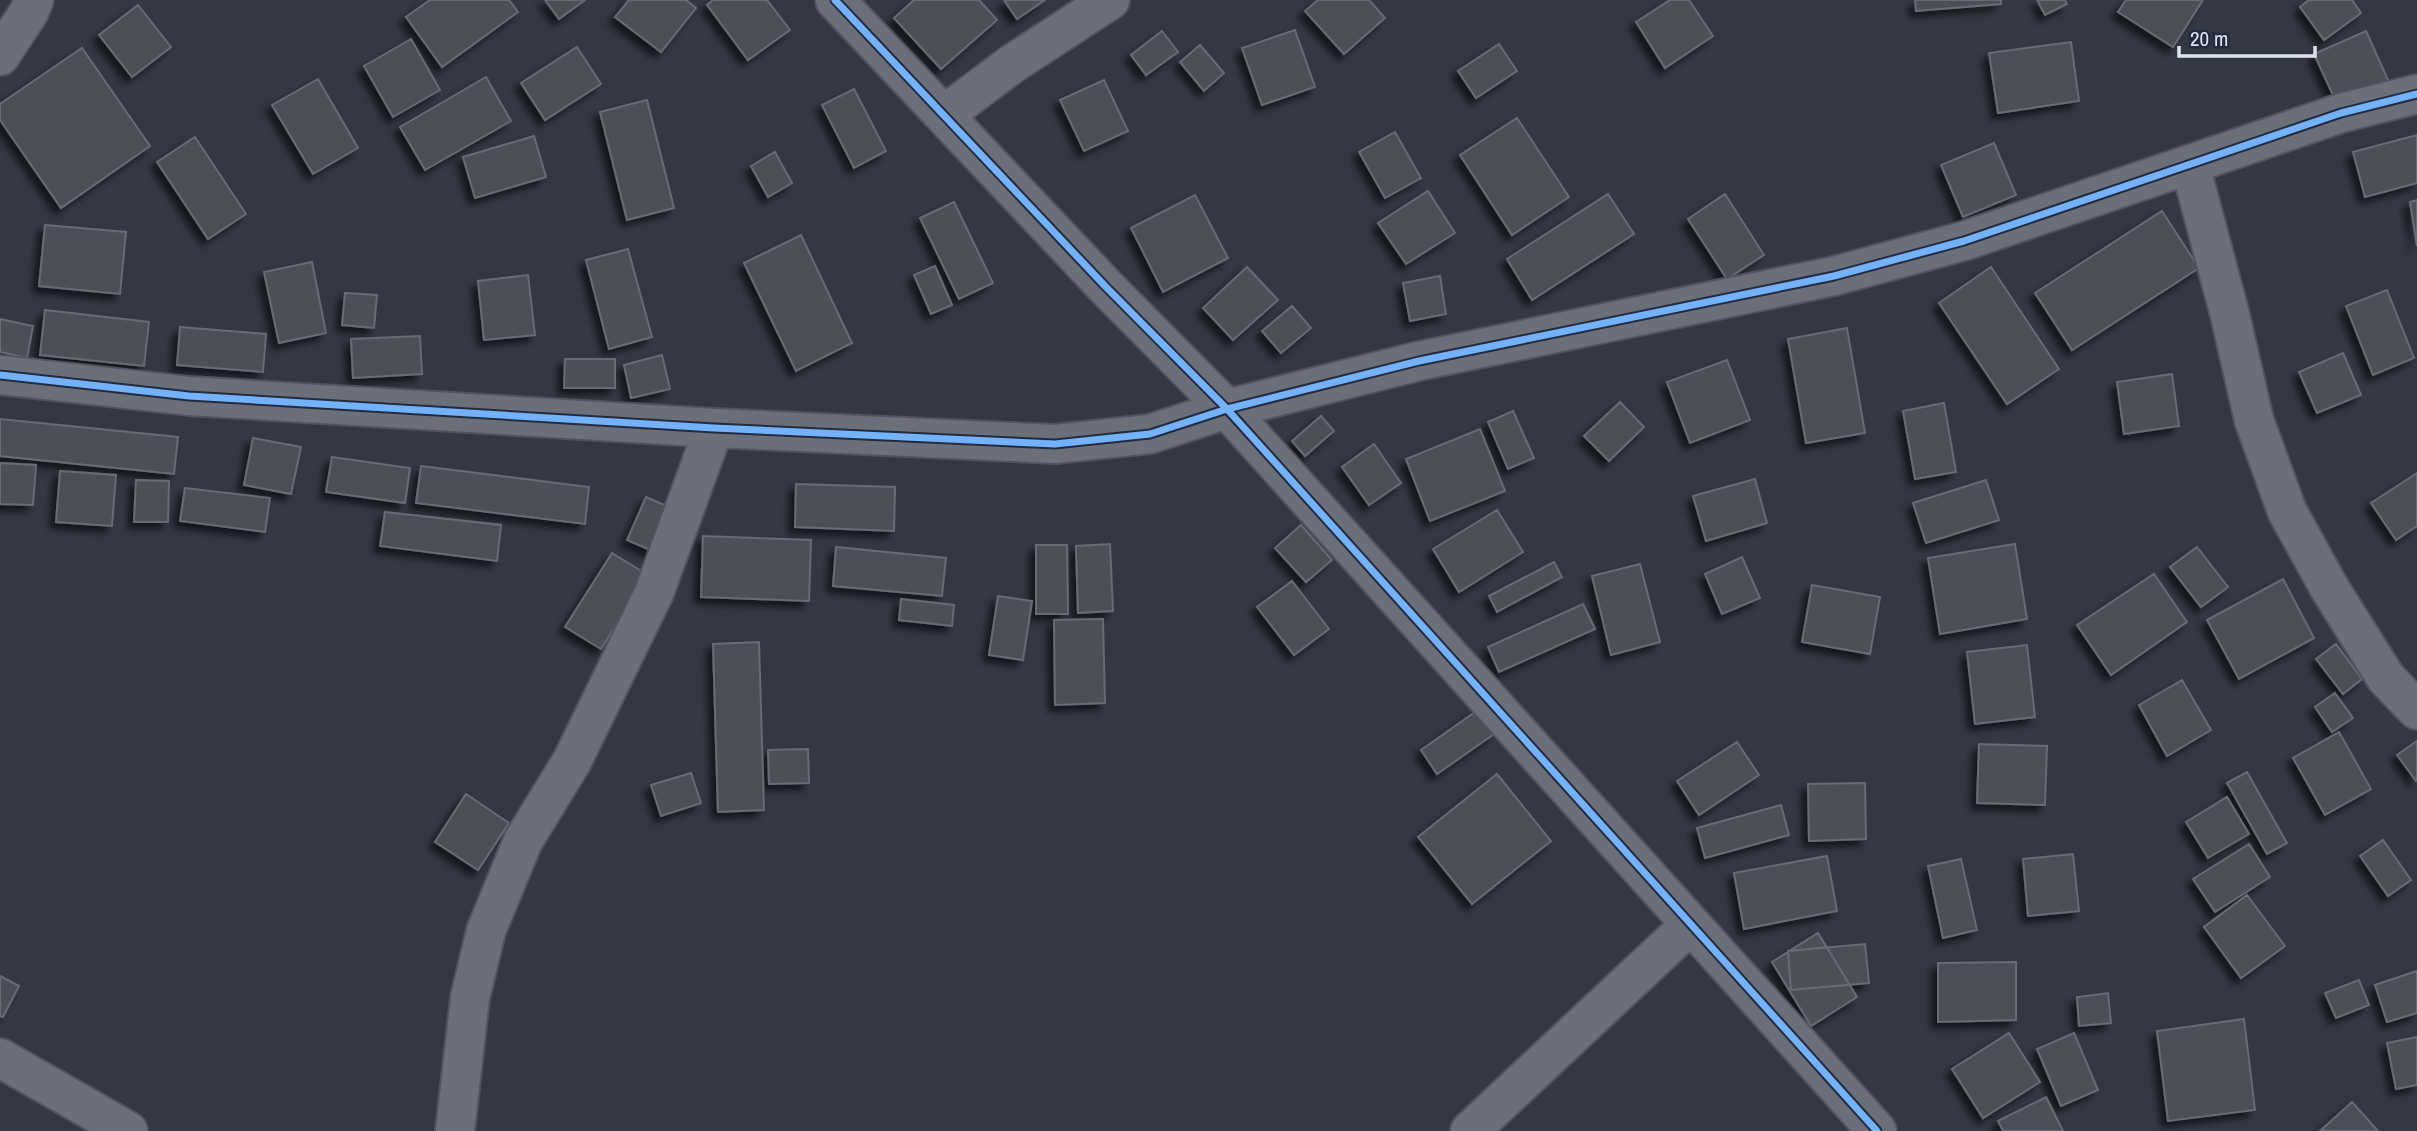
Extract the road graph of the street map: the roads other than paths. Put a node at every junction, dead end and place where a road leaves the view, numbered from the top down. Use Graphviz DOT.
graph roads {
  1 [pos="34,0"];
  2 [pos="835,0"];
  3 [pos="1110,0"];
  4 [pos="0,56"];
  5 [pos="2417,94"];
  6 [pos="944,115"];
  7 [pos="2190,165"];
  8 [pos="0,375"];
  9 [pos="1227,409"];
  10 [pos="714,428"];
  11 [pos="2417,710"];
  12 [pos="1690,925"];
  13 [pos="0,1058"];
  14 [pos="128,1131"];
  15 [pos="455,1131"];
  16 [pos="1470,1131"];
  17 [pos="1877,1131"];
  1 -- 4 [label="street"];
  2 -- 6 [label="street"];
  3 -- 6 [label="street"];
  5 -- 7 [label="street"];
  6 -- 9 [label="street"];
  7 -- 9 [label="street"];
  7 -- 11 [label="street"];
  8 -- 10 [label="street"];
  9 -- 10 [label="street"];
  9 -- 12 [label="street"];
  10 -- 15 [label="street"];
  12 -- 16 [label="street"];
  12 -- 17 [label="street"];
  13 -- 14 [label="street"];
}
